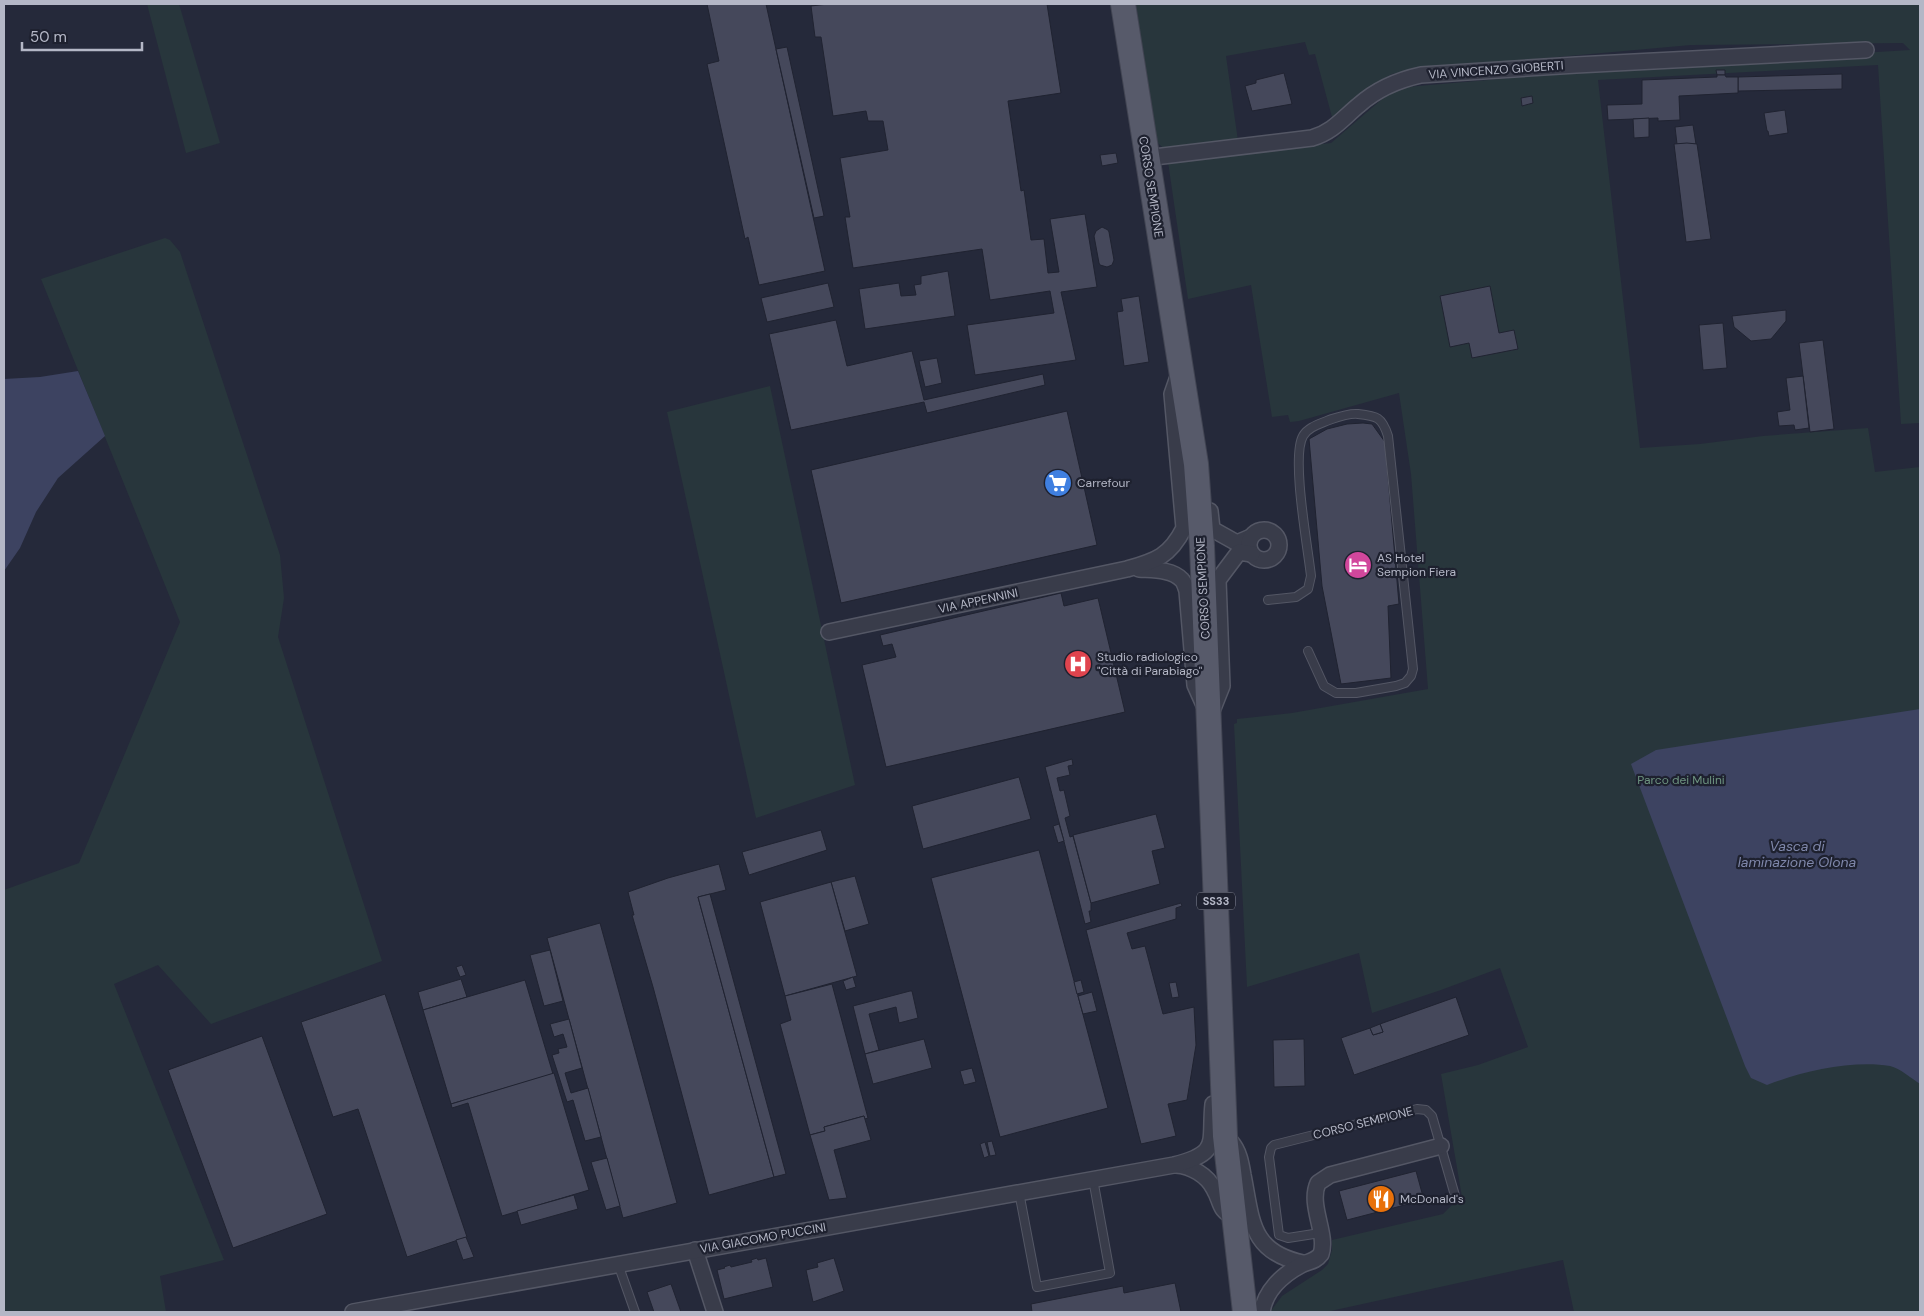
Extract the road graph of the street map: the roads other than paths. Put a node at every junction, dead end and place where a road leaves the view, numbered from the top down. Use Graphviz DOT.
graph roads {
  1 [pos="1123,4"];
  2 [pos="1866,50"];
  3 [pos="1146,158"];
  4 [pos="1180,370"];
  5 [pos="1250,537"];
  6 [pos="1252,554"];
  7 [pos="1127,569"];
  8 [pos="1268,600"];
  9 [pos="829,632"];
  10 [pos="1308,652"];
  11 [pos="1209,717"];
  12 [pos="1223,1084"];
  13 [pos="1225,1136"];
  14 [pos="1441,1146"];
  15 [pos="1174,1164"];
  16 [pos="1093,1179"];
  17 [pos="1019,1192"];
  18 [pos="1456,1199"];
  19 [pos="1234,1217"];
  20 [pos="1320,1233"];
  21 [pos="695,1250"];
  22 [pos="618,1264"];
  23 [pos="1303,1264"];
  24 [pos="353,1312"];
  25 [pos="635,1312"];
  26 [pos="715,1312"];
  27 [pos="1245,1312"];
  28 [pos="1262,1312"];
  1 -- 3 [label="main road, CORSO SEMPIONE"];
  2 -- 3 [label="street, VIA VINCENZO GIOBERTI"];
  3 -- 4 [label="main road, CORSO SEMPIONE"];
  4 -- 5 [label="street, CORSO SEMPIONE"];
  4 -- 7 [label="street, VIA APPENNINI"];
  4 -- 11 [label="main road, CORSO SEMPIONE"];
  5 -- 6 [label="street"];
  5 -- 6 [label="street, CORSO SEMPIONE"];
  6 -- 11 [label="street, CORSO SEMPIONE"];
  7 -- 9 [label="street, VIA APPENNINI"];
  7 -- 11 [label="street, VIA APPENNINI"];
  8 -- 10 [label="lane"];
  11 -- 12 [label="main road, CORSO SEMPIONE / SS33"];
  12 -- 13 [label="main road, CORSO SEMPIONE / SS33"];
  12 -- 15 [label="street, VIA GIACOMO PUCCINI"];
  13 -- 19 [label="main road, CORSO SEMPIONE / SS33"];
  13 -- 23 [label="street"];
  14 -- 18 [label="lane"];
  14 -- 20 [label="street"];
  14 -- 20 [label="lane, CORSO SEMPIONE"];
  15 -- 16 [label="street, VIA GIACOMO PUCCINI"];
  15 -- 19 [label="street"];
  16 -- 17 [label="street, VIA GIACOMO PUCCINI"];
  16 -- 17 [label="lane"];
  17 -- 21 [label="street, VIA GIACOMO PUCCINI"];
  19 -- 27 [label="main road, CORSO SEMPIONE / SS33"];
  20 -- 23 [label="street"];
  21 -- 22 [label="street, VIA GIACOMO PUCCINI"];
  21 -- 26 [label="street"];
  22 -- 24 [label="street, VIA GIACOMO PUCCINI"];
  22 -- 25 [label="lane"];
  23 -- 28 [label="street"];
}
